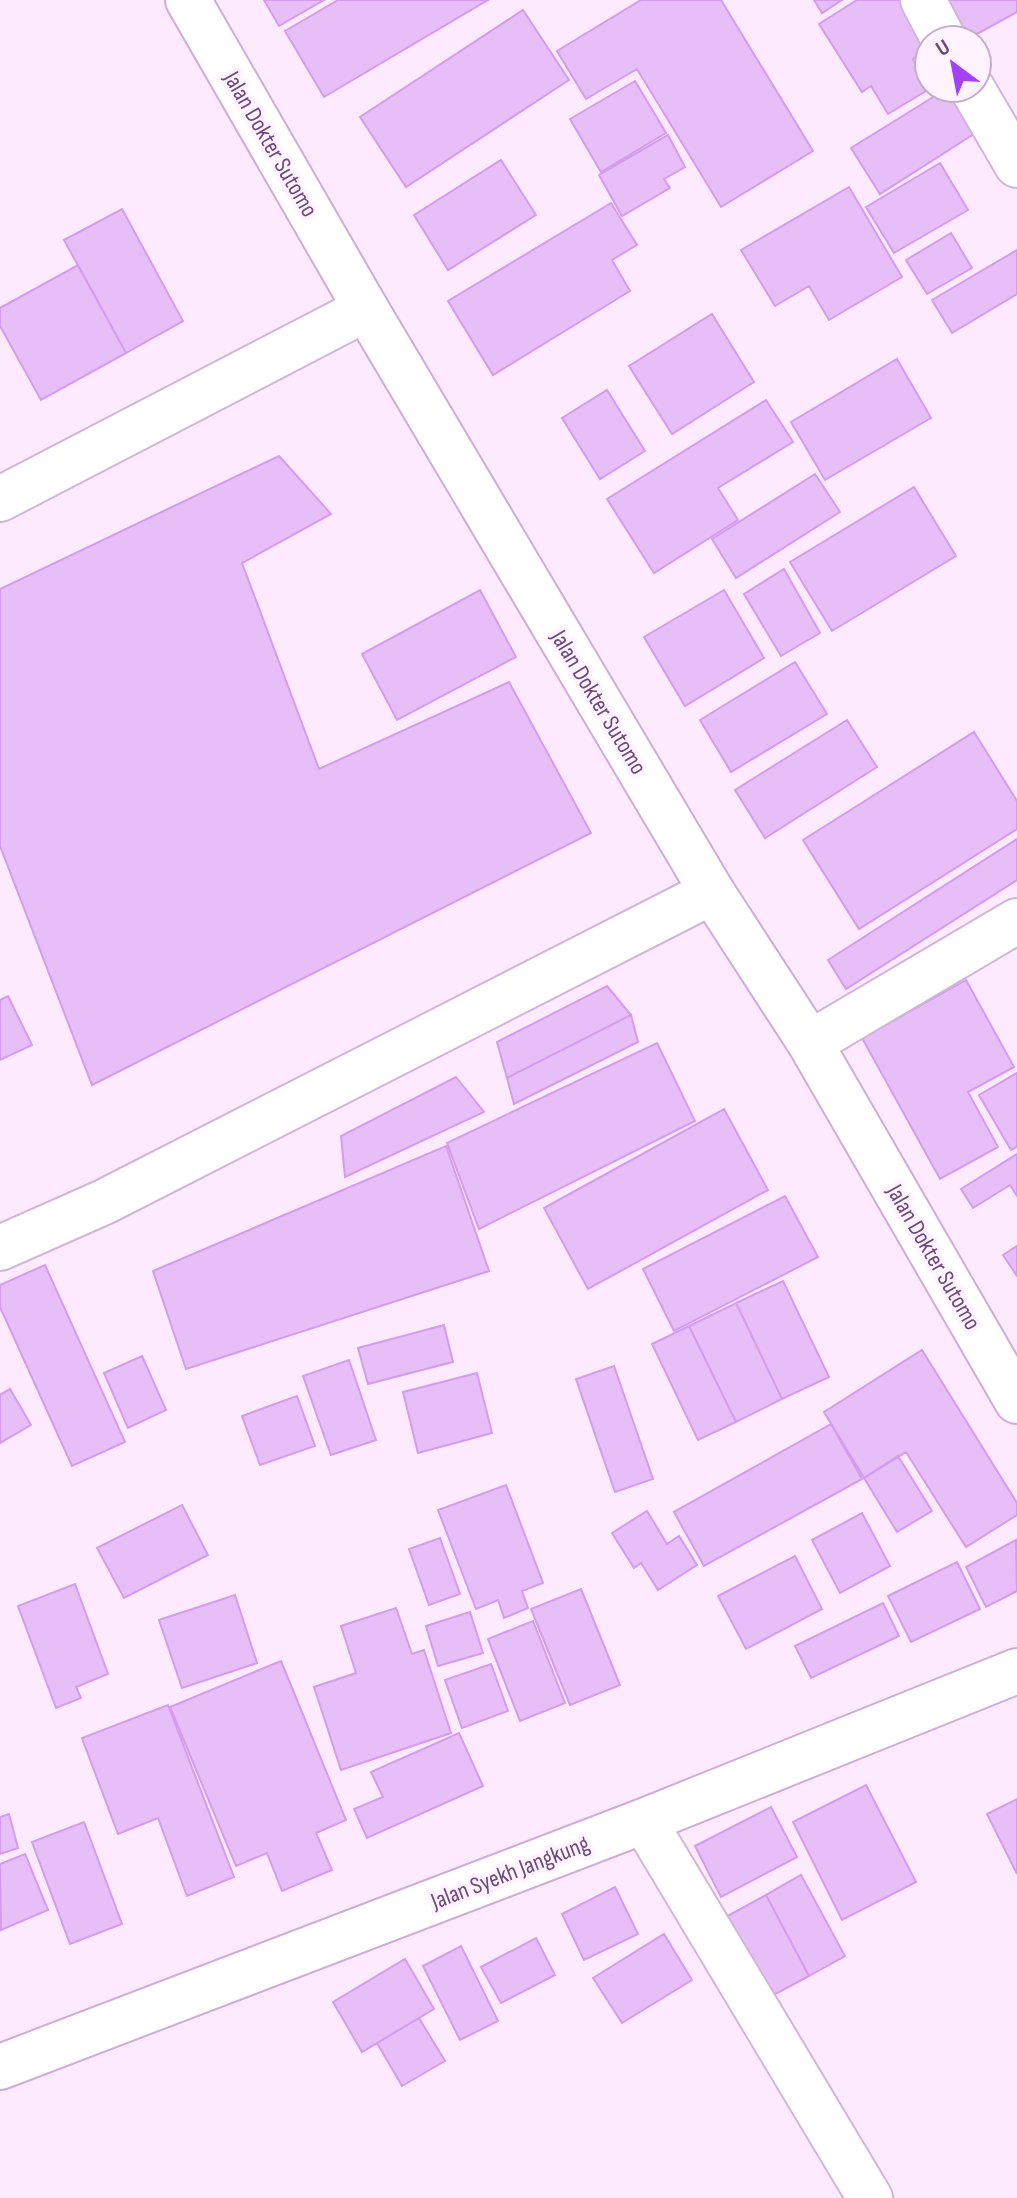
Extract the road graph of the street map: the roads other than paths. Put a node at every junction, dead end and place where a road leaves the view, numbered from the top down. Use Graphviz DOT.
graph roads {
  1 [pos="188,0"];
  2 [pos="923,0"];
  3 [pos="936,24"];
  4 [pos="981,104"];
  5 [pos="1017,165"];
  6 [pos="366,309"];
  7 [pos="0,499"];
  8 [pos="712,892"];
  9 [pos="1017,921"];
  10 [pos="810,1043"];
  11 [pos="0,1248"];
  12 [pos="1017,1401"];
  13 [pos="1017,1671"];
  14 [pos="644,1821"];
  15 [pos="0,2067"];
  16 [pos="870,2198"];
  1 -- 6 [label="main road, Jalan Dokter Sutomo"];
  2 -- 3 [label="main road"];
  4 -- 5 [label="main road"];
  6 -- 7 [label="main road"];
  6 -- 8 [label="main road, Jalan Dokter Sutomo"];
  8 -- 10 [label="main road, Jalan Dokter Sutomo"];
  8 -- 11 [label="main road"];
  9 -- 10 [label="main road"];
  10 -- 12 [label="main road, Jalan Dokter Sutomo"];
  13 -- 14 [label="main road, Jalan Syekh Jangkung"];
  14 -- 15 [label="main road, Jalan Syekh Jangkung"];
  14 -- 16 [label="main road"];
}
